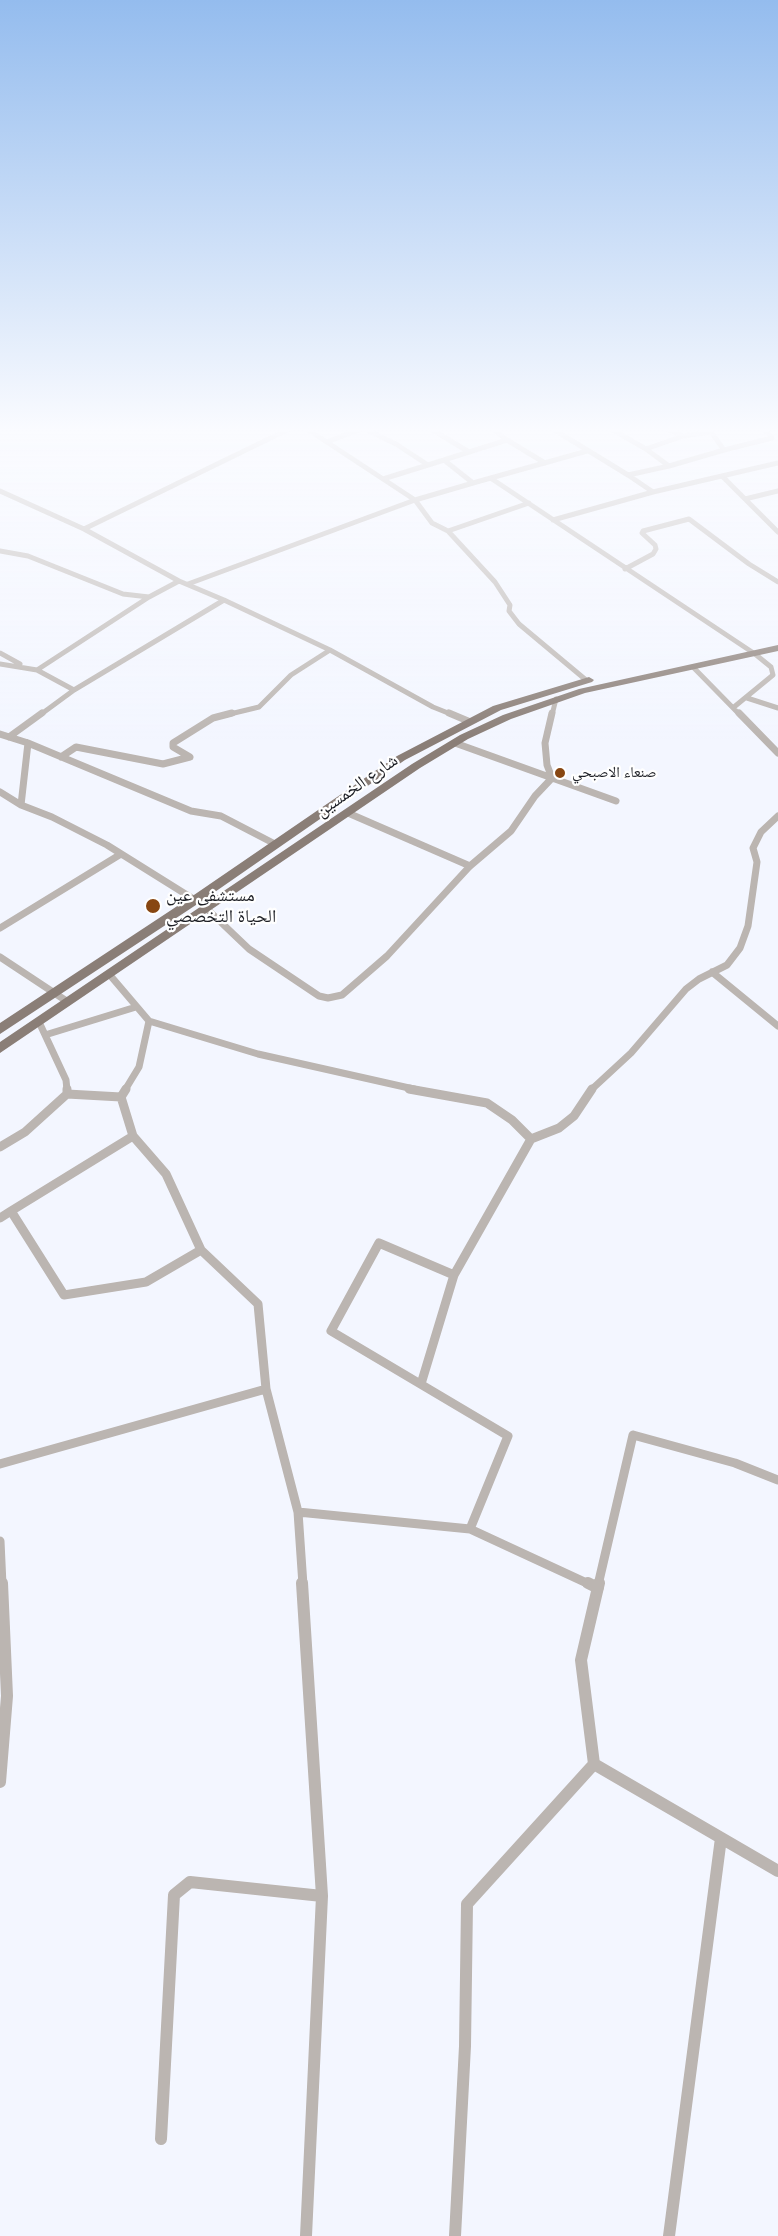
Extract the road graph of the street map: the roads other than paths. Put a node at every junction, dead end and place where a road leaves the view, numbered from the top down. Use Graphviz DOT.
graph roads {
  1 [pos="92,533"];
  2 [pos="325,533"];
  3 [pos="449,533"];
  4 [pos="573,533"];
  5 [pos="642,533"];
  6 [pos="708,533"];
  7 [pos="0,551"];
  8 [pos="625,569"];
  9 [pos="179,581"];
  10 [pos="778,582"];
  11 [pos="188,584"];
  12 [pos="149,597"];
  13 [pos="225,600"];
  14 [pos="778,638"];
  15 [pos="742,647"];
  16 [pos="778,648"];
  17 [pos="330,650"];
  18 [pos="0,653"];
  19 [pos="755,654"];
  20 [pos="0,664"];
  21 [pos="23,666"];
  22 [pos="693,667"];
  23 [pos="37,670"];
  24 [pos="586,680"];
  25 [pos="74,690"];
  26 [pos="747,698"];
  27 [pos="556,699"];
  28 [pos="734,707"];
  29 [pos="497,708"];
  30 [pos="778,708"];
  31 [pos="507,717"];
  32 [pos="468,721"];
  33 [pos="0,734"];
  34 [pos="9,737"];
  35 [pos="778,741"];
  36 [pos="28,743"];
  37 [pos="455,743"];
  38 [pos="769,744"];
  39 [pos="778,753"];
  40 [pos="62,757"];
  41 [pos="552,778"];
  42 [pos="0,792"];
  43 [pos="616,801"];
  44 [pos="21,805"];
  45 [pos="348,813"];
  46 [pos="778,816"];
  47 [pos="275,844"];
  48 [pos="121,854"];
  49 [pos="246,865"];
  50 [pos="470,866"];
  51 [pos="261,873"];
  52 [pos="195,900"];
  53 [pos="207,909"];
  54 [pos="0,928"];
  55 [pos="0,957"];
  56 [pos="712,972"];
  57 [pos="110,974"];
  58 [pos="55,992"];
  59 [pos="68,1002"];
  60 [pos="136,1007"];
  61 [pos="148,1021"];
  62 [pos="39,1022"];
  63 [pos="778,1026"];
  64 [pos="0,1029"];
  65 [pos="45,1035"];
  66 [pos="0,1048"];
  67 [pos="67,1094"];
  68 [pos="121,1097"];
  69 [pos="133,1136"];
  70 [pos="531,1139"];
  71 [pos="0,1147"];
  72 [pos="11,1211"];
  73 [pos="0,1218"];
  74 [pos="201,1250"];
  75 [pos="454,1275"];
  76 [pos="421,1384"];
  77 [pos="266,1389"];
  78 [pos="0,1464"];
  79 [pos="778,1480"];
  80 [pos="298,1512"];
  81 [pos="470,1529"];
  82 [pos="0,1541"];
  83 [pos="598,1588"];
  84 [pos="1,1590"];
  85 [pos="594,1764"];
  86 [pos="0,1782"];
  87 [pos="721,1838"];
  88 [pos="778,1871"];
  89 [pos="322,1896"];
  90 [pos="161,2139"];
  91 [pos="306,2236"];
  92 [pos="455,2236"];
  93 [pos="669,2236"];
  1 -- 9 [label="street"];
  2 -- 11 [label="street"];
  3 -- 24 [label="street"];
  4 -- 8 [label="street"];
  5 -- 8 [label="street"];
  6 -- 10 [label="street"];
  7 -- 12 [label="street"];
  8 -- 15 [label="street"];
  9 -- 11 [label="street"];
  9 -- 12 [label="street"];
  11 -- 13 [label="street"];
  12 -- 23 [label="street"];
  13 -- 17 [label="street"];
  13 -- 25 [label="street"];
  14 -- 15 [label="main road, شارع الخمسين"];
  15 -- 19 [label="street"];
  15 -- 24 [label="main road, شارع الخمسين"];
  16 -- 19 [label="main road, شارع الخمسين"];
  17 -- 32 [label="street"];
  17 -- 40 [label="street"];
  18 -- 21 [label="street"];
  19 -- 22 [label="main road, شارع الخمسين"];
  19 -- 26 [label="street"];
  20 -- 21 [label="street"];
  21 -- 23 [label="street"];
  22 -- 27 [label="main road, شارع الخمسين"];
  22 -- 28 [label="street"];
  23 -- 25 [label="street"];
  24 -- 29 [label="main road, شارع الخمسين"];
  25 -- 34 [label="street"];
  26 -- 28 [label="street"];
  26 -- 30 [label="street"];
  27 -- 31 [label="main road, شارع الخمسين"];
  27 -- 41 [label="street"];
  28 -- 38 [label="street"];
  29 -- 31 [label="main road"];
  29 -- 32 [label="main road, شارع الخمسين"];
  31 -- 37 [label="main road, شارع الخمسين"];
  32 -- 47 [label="main road, شارع الخمسين"];
  33 -- 34 [label="street"];
  34 -- 36 [label="street"];
  35 -- 38 [label="street"];
  36 -- 40 [label="street"];
  36 -- 44 [label="street"];
  37 -- 41 [label="street"];
  37 -- 45 [label="main road, شارع الخمسين"];
  38 -- 39 [label="street"];
  40 -- 47 [label="street"];
  41 -- 43 [label="street"];
  41 -- 50 [label="street"];
  42 -- 44 [label="street"];
  44 -- 48 [label="street"];
  45 -- 50 [label="street"];
  45 -- 51 [label="main road, شارع الخمسين"];
  46 -- 56 [label="street"];
  47 -- 49 [label="main road, شارع الخمسين"];
  48 -- 52 [label="street"];
  48 -- 54 [label="street"];
  49 -- 51 [label="main road"];
  49 -- 52 [label="main road, شارع الخمسين"];
  50 -- 53 [label="street"];
  51 -- 53 [label="main road, شارع الخمسين"];
  52 -- 58 [label="main road, شارع الخمسين"];
  53 -- 57 [label="main road, شارع الخمسين"];
  55 -- 58 [label="street"];
  56 -- 63 [label="street"];
  56 -- 70 [label="street"];
  57 -- 59 [label="main road, شارع الخمسين"];
  57 -- 60 [label="street"];
  58 -- 59 [label="street"];
  58 -- 64 [label="main road, شارع الخمسين"];
  59 -- 62 [label="main road, شارع الخمسين"];
  60 -- 61 [label="street"];
  60 -- 65 [label="street"];
  61 -- 68 [label="street"];
  61 -- 70 [label="street"];
  62 -- 65 [label="street"];
  62 -- 66 [label="main road, شارع الخمسين"];
  65 -- 67 [label="street"];
  67 -- 68 [label="street"];
  67 -- 71 [label="street"];
  68 -- 69 [label="street"];
  69 -- 72 [label="street"];
  69 -- 74 [label="street"];
  70 -- 75 [label="street"];
  72 -- 73 [label="street"];
  72 -- 74 [label="street"];
  74 -- 77 [label="street"];
  75 -- 76 [label="street"];
  75 -- 76 [label="street"];
  76 -- 81 [label="street"];
  77 -- 78 [label="street"];
  77 -- 80 [label="street"];
  79 -- 83 [label="street"];
  80 -- 81 [label="street"];
  80 -- 89 [label="street"];
  81 -- 83 [label="street"];
  82 -- 84 [label="street"];
  83 -- 85 [label="street"];
  84 -- 86 [label="street"];
  85 -- 87 [label="street"];
  85 -- 92 [label="street"];
  87 -- 88 [label="street"];
  87 -- 93 [label="street"];
  89 -- 90 [label="street"];
  89 -- 91 [label="street"];
}
